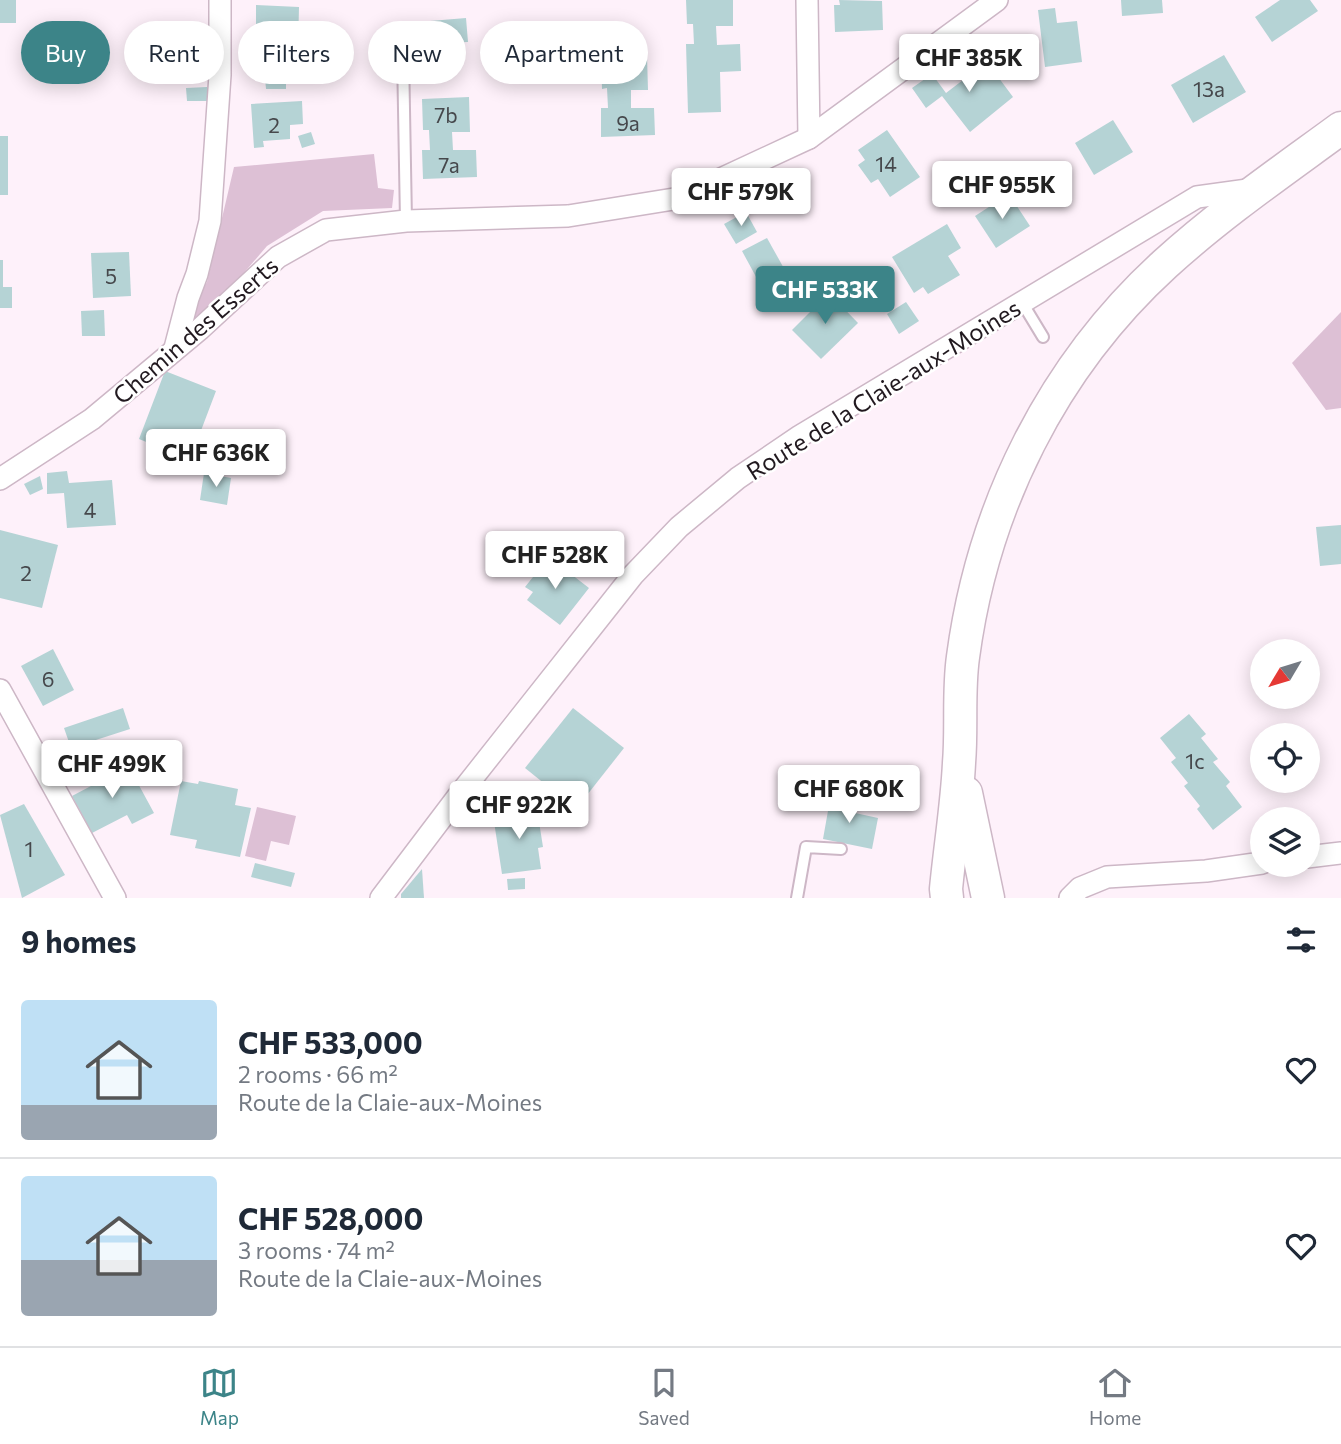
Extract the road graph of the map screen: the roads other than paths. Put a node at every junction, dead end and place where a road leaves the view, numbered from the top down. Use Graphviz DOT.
graph roads {
  1 [pos="220,0"];
  2 [pos="807,0"];
  3 [pos="997,0"];
  4 [pos="404,84"];
  5 [pos="1341,128"];
  6 [pos="809,138"];
  7 [pos="1257,188"];
  8 [pos="406,221"];
  9 [pos="1023,304"];
  10 [pos="1043,337"];
  11 [pos="175,348"];
  12 [pos="0,479"];
  13 [pos="0,690"];
  14 [pos="960,761"];
  15 [pos="841,849"];
  16 [pos="1341,853"];
  17 [pos="1320,856"];
  18 [pos="1250,865"];
  19 [pos="115,898"];
  20 [pos="381,898"];
  21 [pos="797,898"];
  22 [pos="947,898"];
  23 [pos="955,898"];
  24 [pos="981,898"];
  25 [pos="988,898"];
  26 [pos="1070,898"];
  1 -- 11 [label="street"];
  2 -- 6 [label="street"];
  3 -- 6 [label="street, Chemin des Esserts"];
  4 -- 8 [label="lane"];
  5 -- 7 [label="main road, Route de la Claie-aux-Moines"];
  6 -- 8 [label="street, Chemin des Esserts"];
  7 -- 9 [label="street, Route de la Claie-aux-Moines"];
  7 -- 14 [label="main road, Route de la Claie-aux-Moines"];
  8 -- 11 [label="street, Chemin des Esserts"];
  9 -- 10 [label="lane"];
  9 -- 20 [label="street, Route de la Claie-aux-Moines"];
  11 -- 12 [label="street, Chemin des Esserts"];
  13 -- 19 [label="street"];
  14 -- 22 [label="main road, Route de la Claie-aux-Moines"];
  14 -- 25 [label="main road, Route de la Claie-aux-Moines"];
  15 -- 21 [label="lane"];
  16 -- 17 [label="street"];
  18 -- 26 [label="street"];
  23 -- 24 [label="main road"];
}
